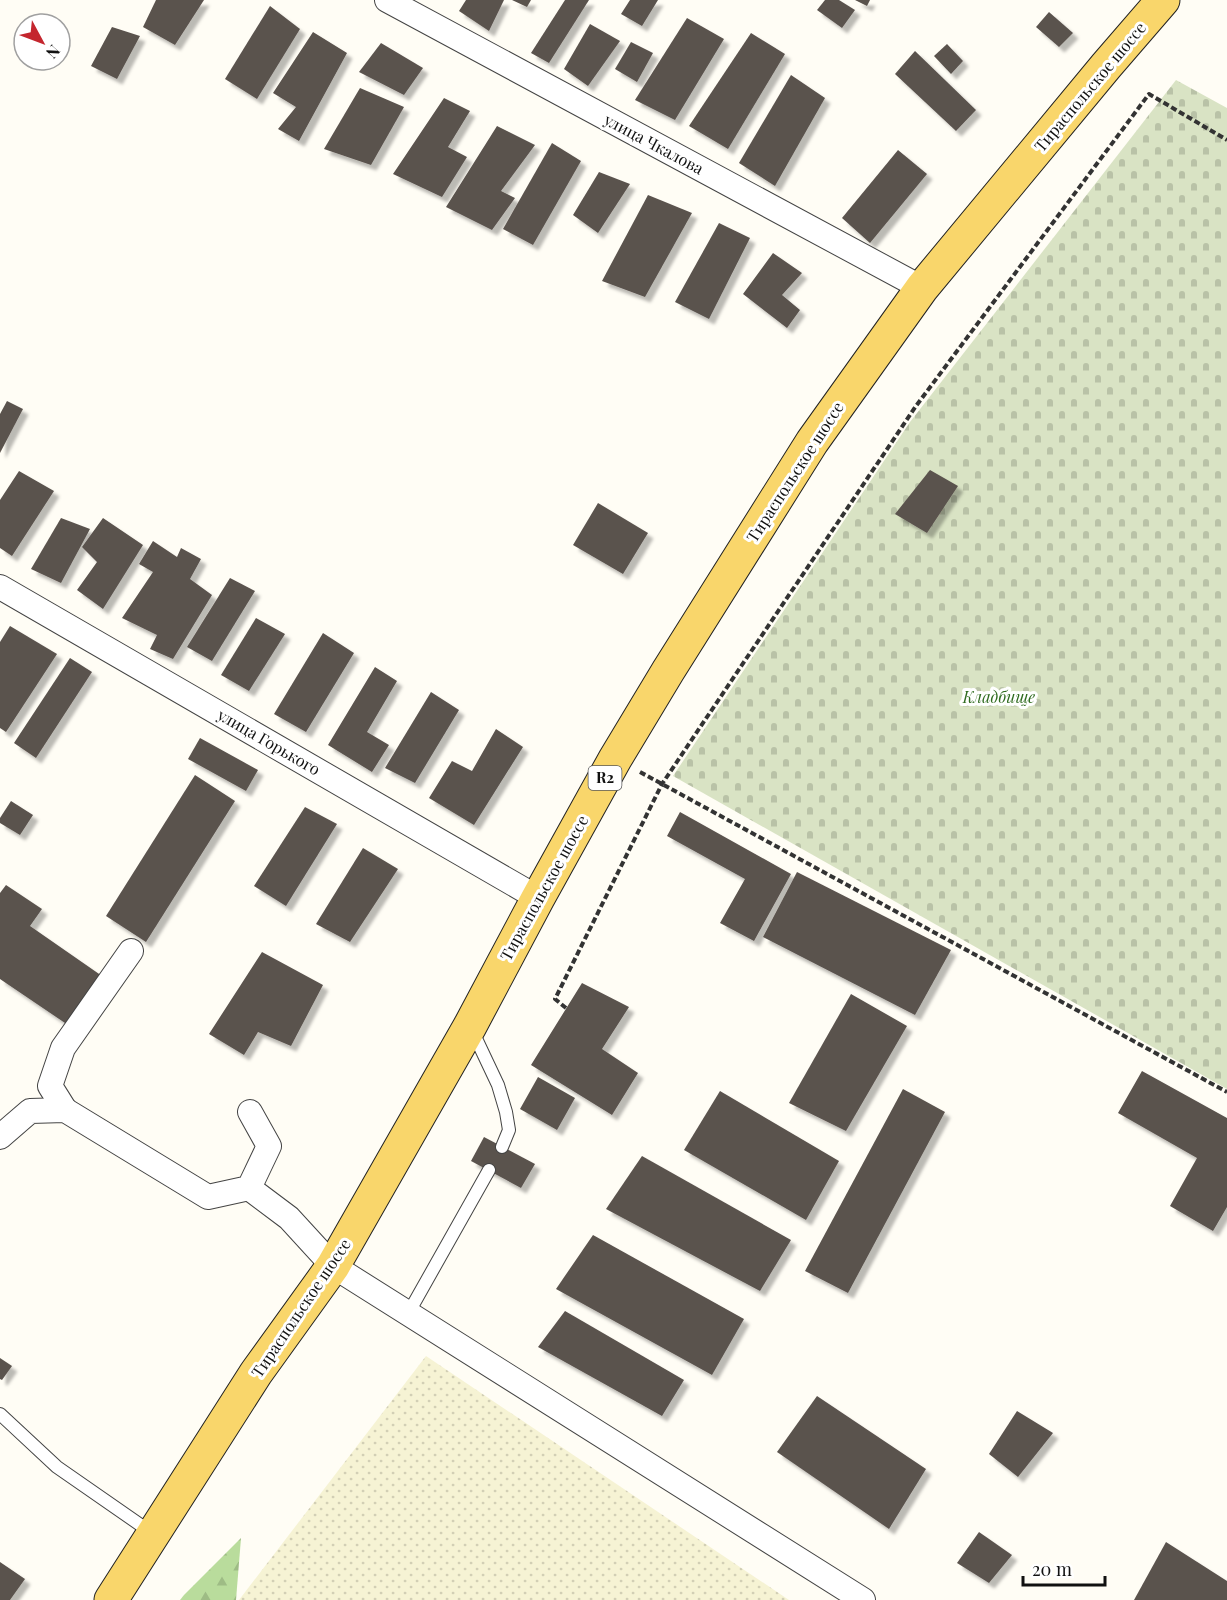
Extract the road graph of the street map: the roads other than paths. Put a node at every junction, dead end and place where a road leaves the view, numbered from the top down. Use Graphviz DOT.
graph roads {
  1 [pos="387,0"];
  2 [pos="1163,0"];
  3 [pos="922,288"];
  4 [pos="0,586"];
  5 [pos="538,898"];
  6 [pos="131,951"];
  7 [pos="470,1026"];
  8 [pos="65,1110"];
  9 [pos="250,1112"];
  10 [pos="0,1137"];
  11 [pos="502,1147"];
  12 [pos="489,1170"];
  13 [pos="249,1188"];
  14 [pos="333,1266"];
  15 [pos="409,1312"];
  16 [pos="0,1414"];
  17 [pos="153,1534"];
  18 [pos="111,1600"];
  19 [pos="863,1600"];
  1 -- 3 [label="street, улица Чкалова"];
  2 -- 3 [label="main road, Тираспольское шоссе / R2"];
  3 -- 5 [label="main road, Тираспольское шоссе / R2"];
  4 -- 5 [label="street, улица Горького"];
  5 -- 7 [label="main road, Тираспольское шоссе / R2"];
  6 -- 8 [label="street"];
  7 -- 11 [label="lane"];
  7 -- 14 [label="main road, Тираспольское шоссе / R2"];
  8 -- 10 [label="street"];
  8 -- 13 [label="street"];
  9 -- 13 [label="street"];
  12 -- 15 [label="lane"];
  13 -- 14 [label="street"];
  14 -- 15 [label="street"];
  14 -- 17 [label="main road, Тираспольское шоссе / R2"];
  15 -- 19 [label="street"];
  16 -- 17 [label="lane"];
  17 -- 18 [label="main road, Тираспольское шоссе / R2"];
}
